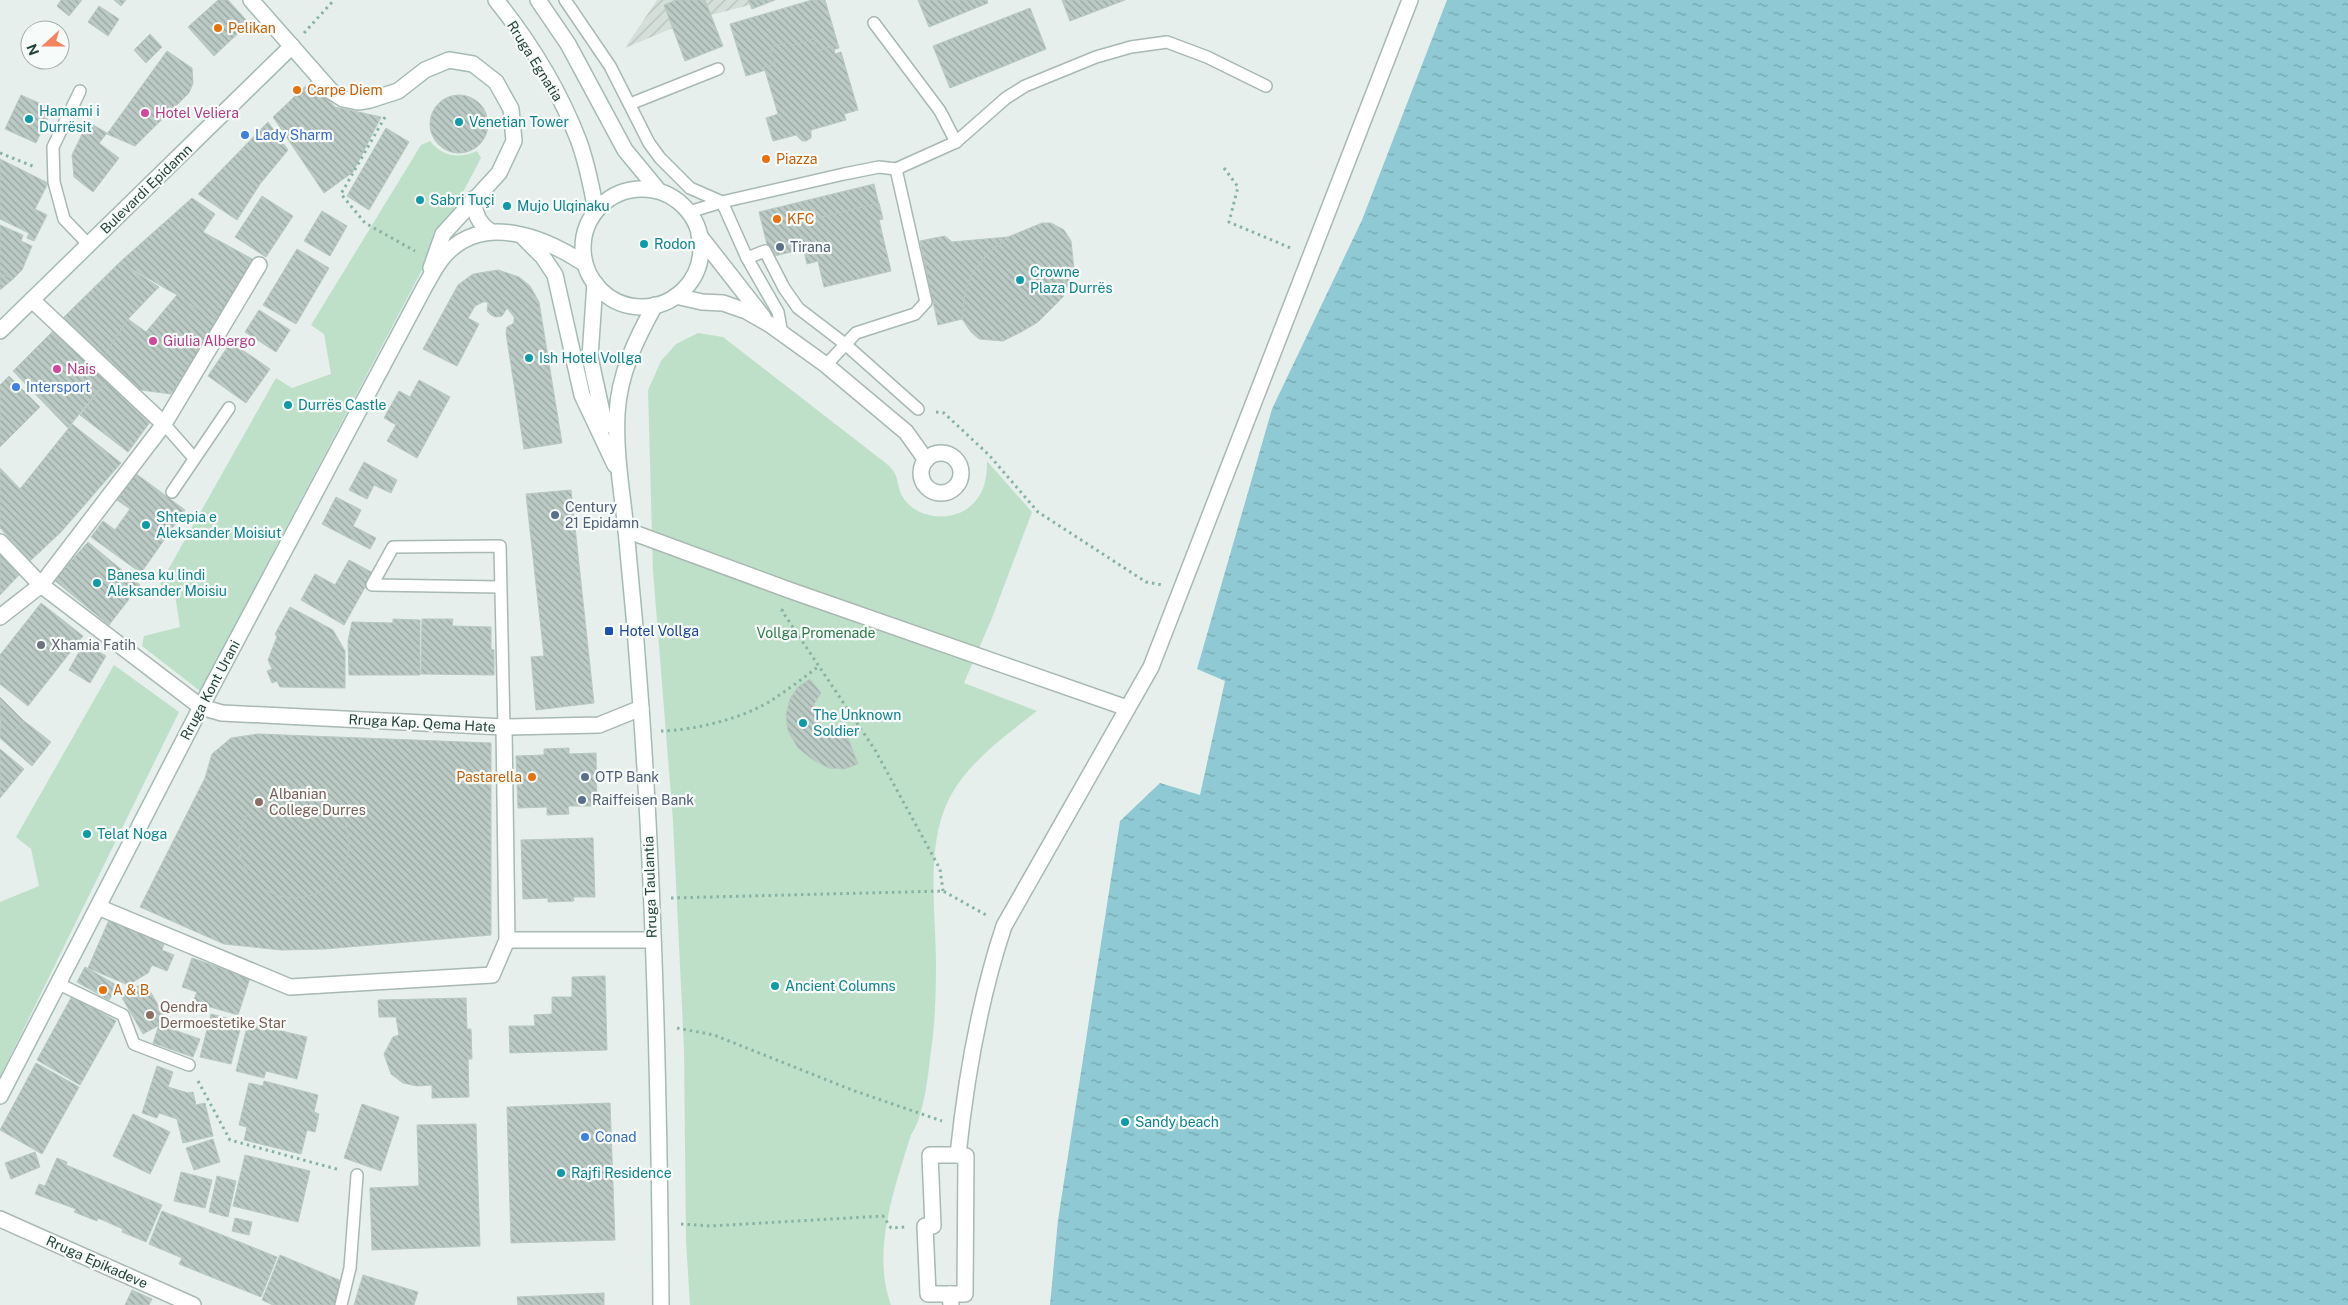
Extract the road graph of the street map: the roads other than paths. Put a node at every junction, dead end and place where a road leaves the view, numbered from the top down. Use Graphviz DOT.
graph roads {
  1 [pos="251,0"];
  2 [pos="496,0"];
  3 [pos="538,0"];
  4 [pos="565,0"];
  5 [pos="1410,0"];
  6 [pos="874,23"];
  7 [pos="292,46"];
  8 [pos="718,70"];
  9 [pos="1266,86"];
  10 [pos="80,91"];
  11 [pos="630,104"];
  12 [pos="956,142"];
  13 [pos="896,169"];
  14 [pos="658,190"];
  15 [pos="473,199"];
  16 [pos="722,202"];
  17 [pos="596,210"];
  18 [pos="689,212"];
  19 [pos="490,231"];
  20 [pos="520,234"];
  21 [pos="699,235"];
  22 [pos="89,245"];
  23 [pos="747,258"];
  24 [pos="585,264"];
  25 [pos="259,265"];
  26 [pos="595,283"];
  27 [pos="425,286"];
  28 [pos="676,296"];
  29 [pos="32,300"];
  30 [pos="655,305"];
  31 [pos="769,324"];
  32 [pos="0,331"];
  33 [pos="782,334"];
  34 [pos="845,344"];
  35 [pos="826,365"];
  36 [pos="229,408"];
  37 [pos="918,409"];
  38 [pos="164,424"];
  39 [pos="194,458"];
  40 [pos="926,460"];
  41 [pos="618,471"];
  42 [pos="172,492"];
  43 [pos="626,530"];
  44 [pos="0,542"];
  45 [pos="42,585"];
  46 [pos="501,587"];
  47 [pos="0,617"];
  48 [pos="201,706"];
  49 [pos="641,708"];
  50 [pos="1127,708"];
  51 [pos="504,727"];
  52 [pos="98,907"];
  53 [pos="507,940"];
  54 [pos="652,940"];
  55 [pos="57,983"];
  56 [pos="189,1065"];
  57 [pos="0,1096"];
  58 [pos="958,1155"];
  59 [pos="357,1175"];
  60 [pos="0,1219"];
  61 [pos="951,1300"];
  62 [pos="193,1305"];
  63 [pos="341,1305"];
  64 [pos="661,1305"];
  1 -- 7 [label="street, Rruga Kont Urani"];
  2 -- 17 [label="street, Rruga Egnatia"];
  3 -- 14 [label="street"];
  4 -- 11 [label="lane"];
  5 -- 50 [label="street"];
  6 -- 12 [label="lane"];
  7 -- 15 [label="street, Rruga Kont Urani"];
  7 -- 22 [label="street, Bulevardi Epidamn"];
  8 -- 11 [label="lane"];
  9 -- 12 [label="lane"];
  10 -- 22 [label="lane"];
  11 -- 16 [label="lane"];
  12 -- 13 [label="lane"];
  13 -- 16 [label="lane"];
  13 -- 34 [label="lane"];
  14 -- 17 [label="street"];
  14 -- 18 [label="street"];
  15 -- 19 [label="street"];
  15 -- 27 [label="street, Rruga Kont Urani"];
  16 -- 18 [label="lane"];
  16 -- 23 [label="lane"];
  17 -- 24 [label="street"];
  18 -- 21 [label="street"];
  19 -- 20 [label="street"];
  19 -- 27 [label="street, Rruga Kont Urani"];
  20 -- 24 [label="street"];
  20 -- 41 [label="street"];
  21 -- 28 [label="street"];
  21 -- 31 [label="street"];
  22 -- 29 [label="street, Bulevardi Epidamn"];
  23 -- 33 [label="lane"];
  23 -- 34 [label="lane"];
  24 -- 26 [label="street"];
  25 -- 38 [label="street"];
  26 -- 30 [label="street"];
  26 -- 41 [label="street, Rruga Taulantia"];
  27 -- 48 [label="street, Rruga Kont Urani"];
  28 -- 30 [label="street"];
  28 -- 31 [label="street"];
  29 -- 32 [label="street, Bulevardi Epidamn"];
  29 -- 38 [label="street"];
  30 -- 41 [label="street, Rruga Taulantia"];
  31 -- 33 [label="street"];
  33 -- 35 [label="street"];
  34 -- 35 [label="lane"];
  34 -- 37 [label="lane"];
  35 -- 40 [label="street"];
  36 -- 39 [label="lane"];
  38 -- 39 [label="lane"];
  38 -- 45 [label="street"];
  39 -- 42 [label="lane"];
  41 -- 43 [label="street, Rruga Taulantia"];
  43 -- 49 [label="street, Rruga Taulantia"];
  43 -- 50 [label="street"];
  44 -- 45 [label="street"];
  45 -- 47 [label="street"];
  45 -- 48 [label="street"];
  46 -- 46 [label="lane"];
  46 -- 51 [label="lane"];
  48 -- 51 [label="street, Rruga Kap. Qema Hate"];
  48 -- 52 [label="street, Rruga Kont Urani"];
  49 -- 51 [label="street, Rruga Kap. Qema Hate"];
  49 -- 54 [label="street, Rruga Taulantia"];
  50 -- 58 [label="street"];
  51 -- 53 [label="street"];
  52 -- 53 [label="street"];
  52 -- 55 [label="street, Rruga Kont Urani"];
  53 -- 54 [label="street"];
  54 -- 64 [label="street, Rruga Taulantia"];
  55 -- 56 [label="lane"];
  55 -- 57 [label="street, Rruga Kont Urani"];
  58 -- 61 [label="street"];
  58 -- 61 [label="street"];
  59 -- 63 [label="lane"];
  60 -- 62 [label="street, Rruga Epikadeve"];
}
